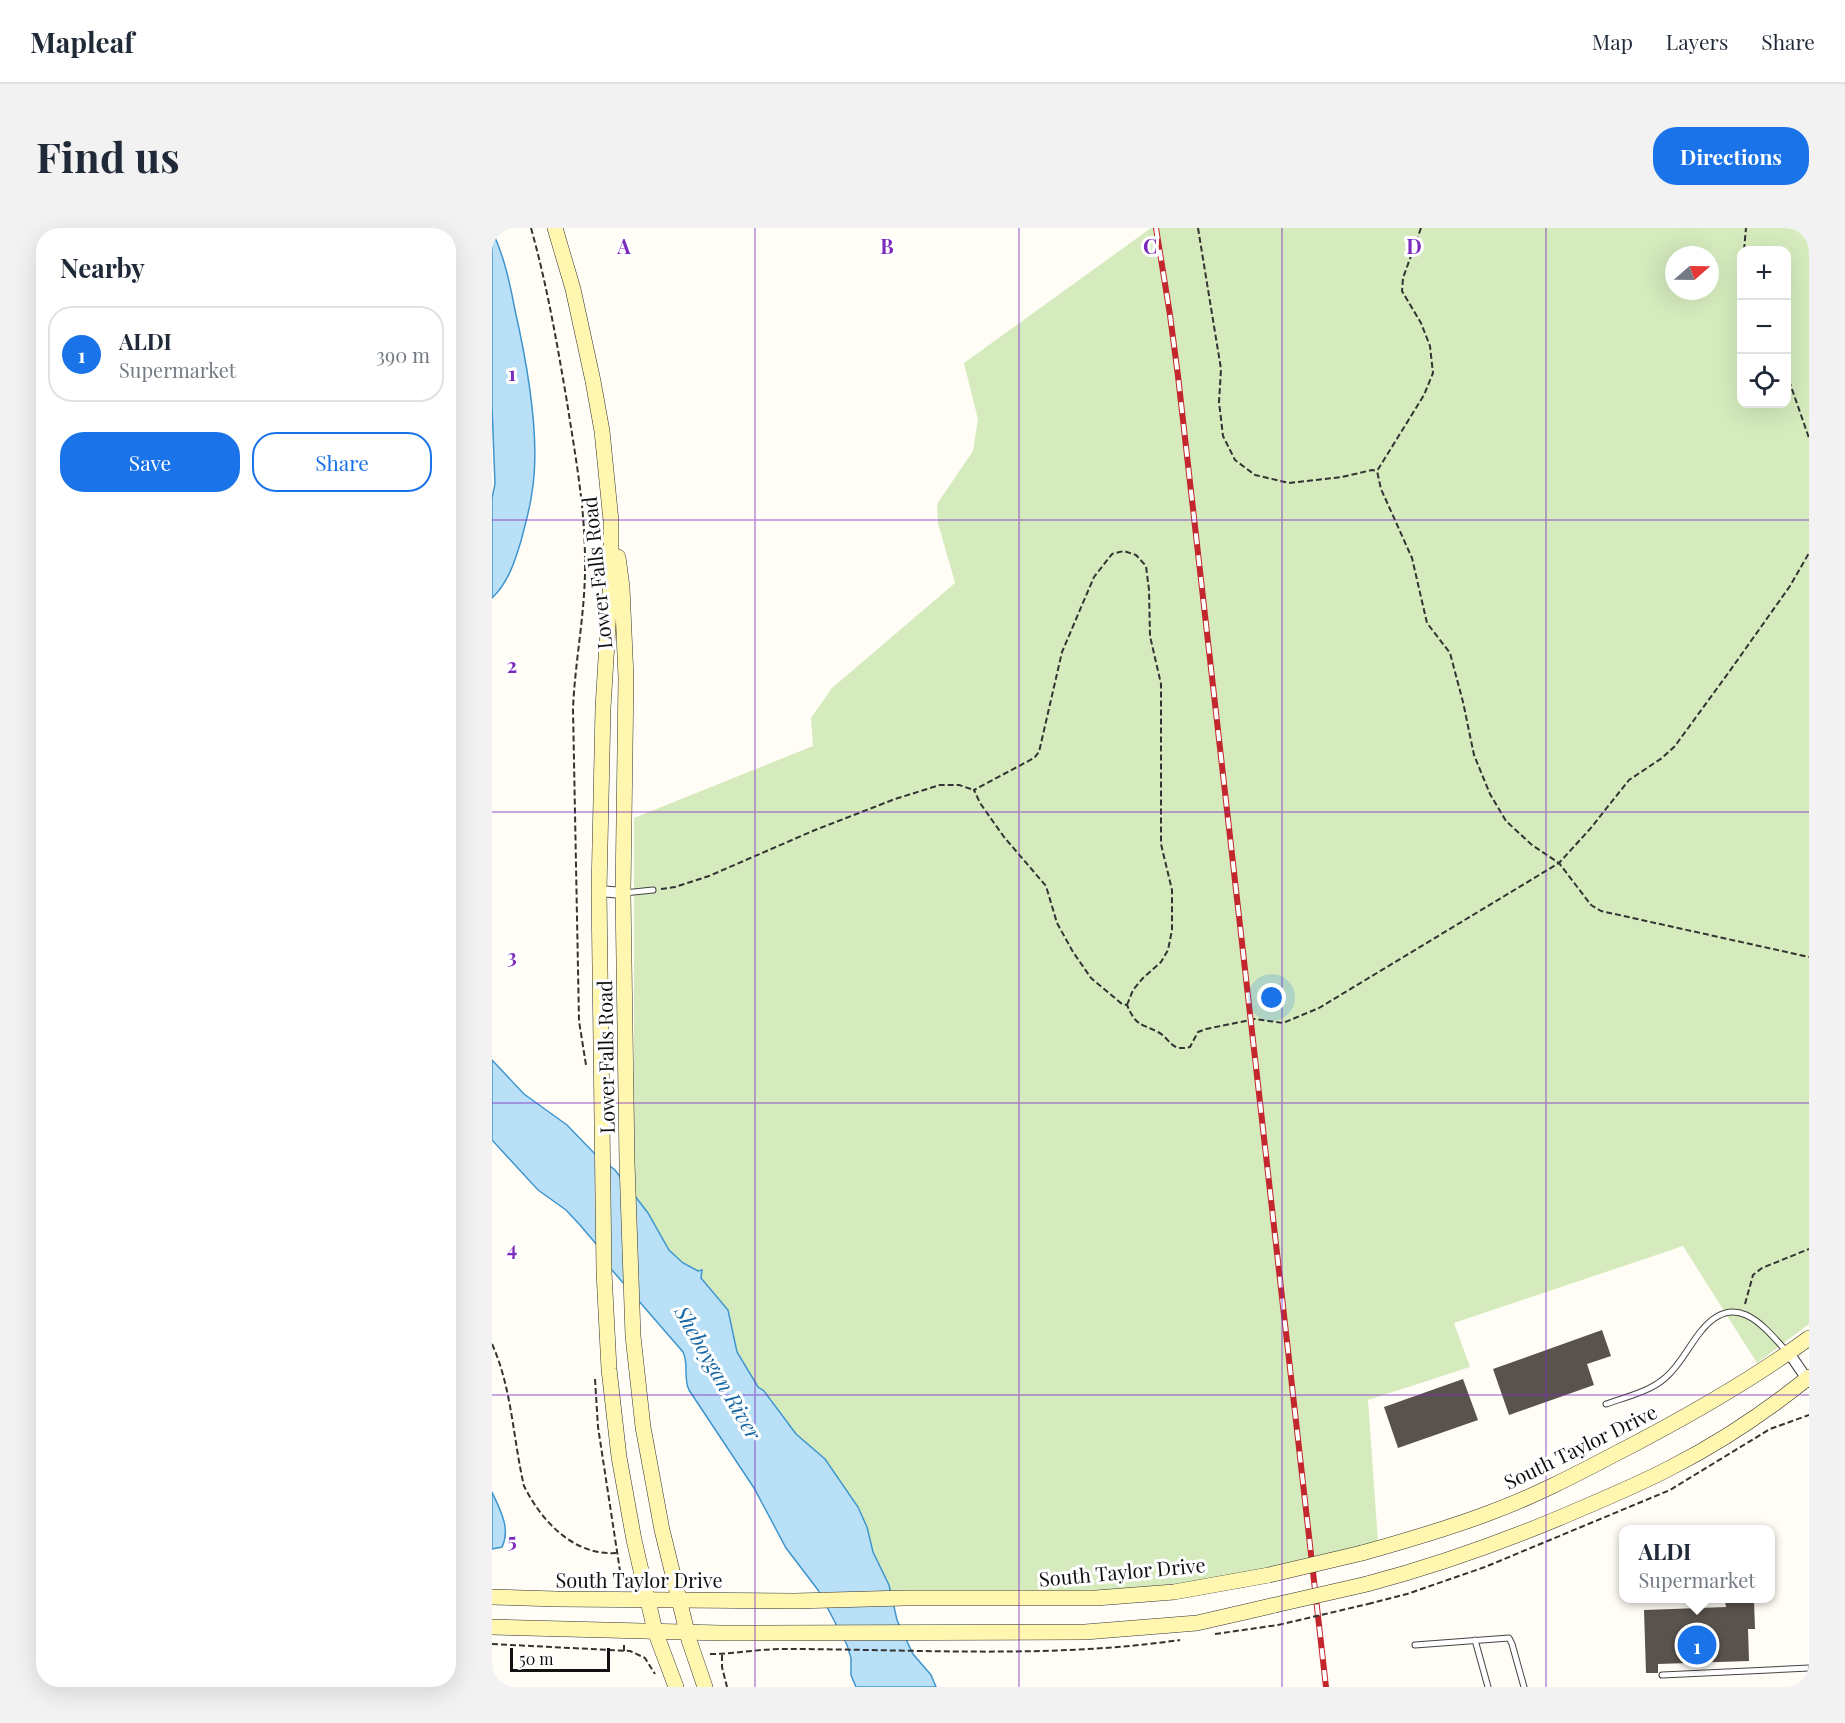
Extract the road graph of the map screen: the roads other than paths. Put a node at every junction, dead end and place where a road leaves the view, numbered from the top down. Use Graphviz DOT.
graph roads {
  1 [pos="555,228"];
  2 [pos="607,477"];
  3 [pos="653,890"];
  4 [pos="599,891"];
  5 [pos="623,893"];
  6 [pos="1809,1338"];
  7 [pos="1789,1353"];
  8 [pos="1808,1379"];
  9 [pos="1606,1404"];
  10 [pos="492,1597"];
  11 [pos="647,1599"];
  12 [pos="678,1600"];
  13 [pos="492,1627"];
  14 [pos="655,1631"];
  15 [pos="687,1632"];
  16 [pos="1474,1640"];
  17 [pos="1415,1645"];
  18 [pos="1809,1668"];
  19 [pos="1662,1675"];
  20 [pos="675,1687"];
  21 [pos="705,1687"];
  22 [pos="1488,1687"];
  23 [pos="1524,1687"];
  1 -- 2 [label="main road, Lower Falls Road"];
  2 -- 4 [label="main road, Lower Falls Road"];
  2 -- 5 [label="main road, Lower Falls Road"];
  3 -- 5 [label="lane"];
  4 -- 5 [label="street"];
  4 -- 11 [label="main road, Lower Falls Road"];
  5 -- 12 [label="main road, Lower Falls Road"];
  6 -- 7 [label="main road, South Taylor Drive"];
  7 -- 8 [label="street"];
  7 -- 9 [label="lane"];
  7 -- 12 [label="main road, South Taylor Drive, bridge"];
  8 -- 15 [label="main road, bridge"];
  10 -- 11 [label="main road, South Taylor Drive"];
  11 -- 12 [label="main road, South Taylor Drive"];
  11 -- 14 [label="main road, Lower Falls Road"];
  12 -- 15 [label="main road, Lower Falls Road"];
  13 -- 14 [label="main road"];
  14 -- 15 [label="main road"];
  14 -- 20 [label="main road, Lower Falls Road"];
  15 -- 21 [label="main road, Lower Falls Road"];
  16 -- 17 [label="lane"];
  16 -- 22 [label="lane"];
  16 -- 23 [label="lane"];
  18 -- 19 [label="lane"];
}
